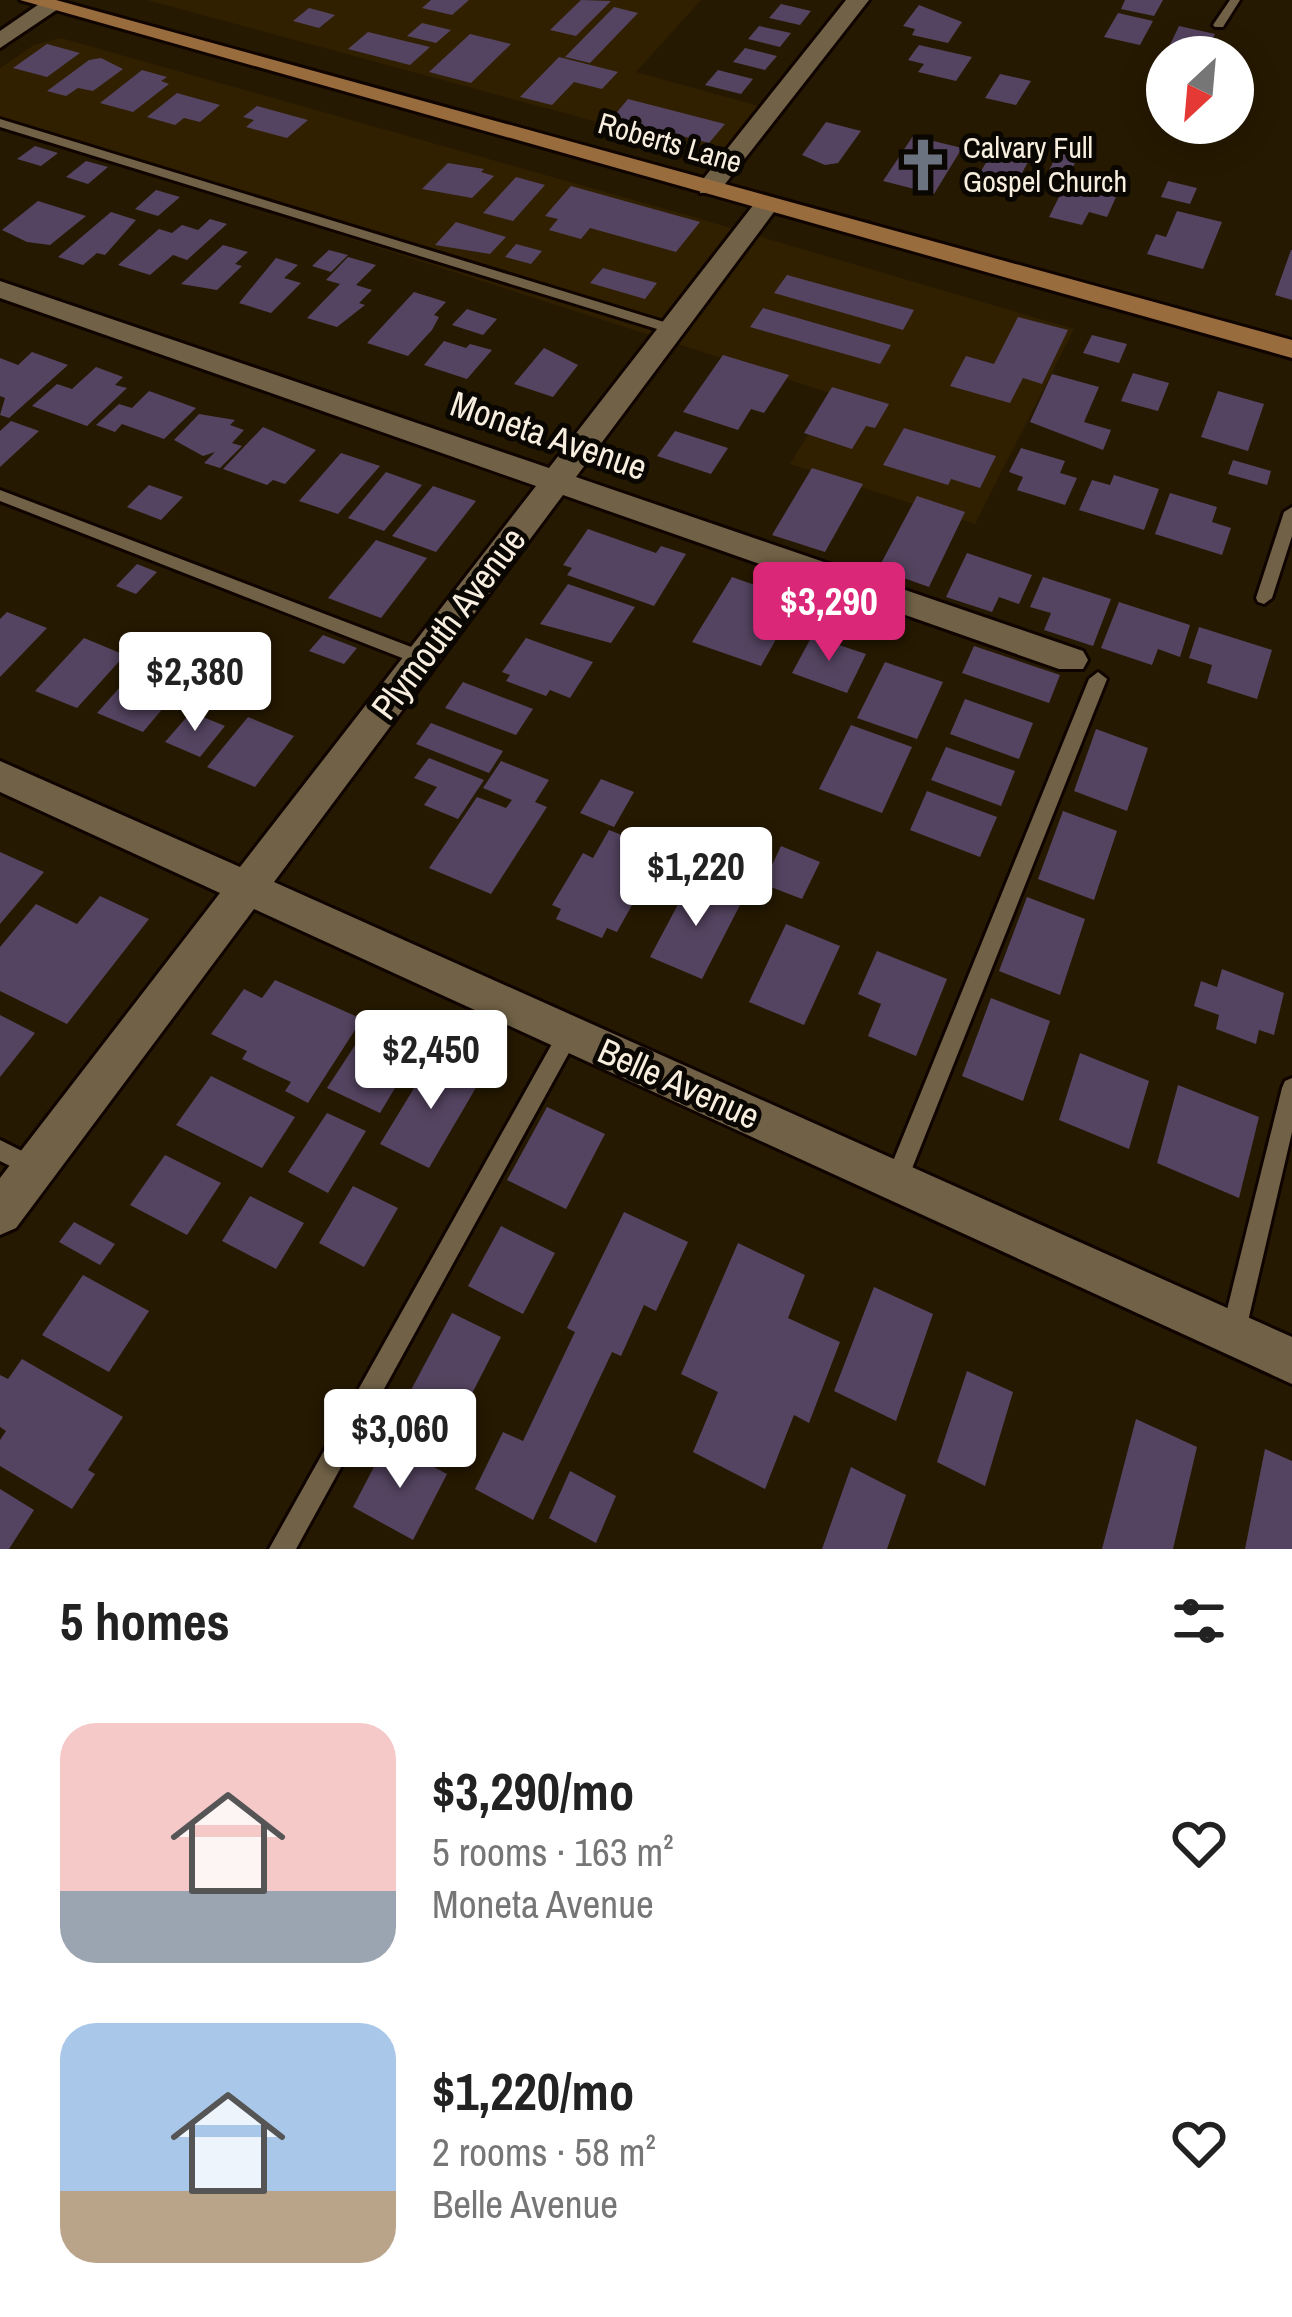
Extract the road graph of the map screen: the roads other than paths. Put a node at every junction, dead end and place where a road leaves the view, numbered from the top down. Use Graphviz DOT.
graph roads {
  1 [pos="858,0"];
  2 [pos="1235,0"];
  3 [pos="42,3"];
  4 [pos="1220,25"];
  5 [pos="0,41"];
  6 [pos="0,123"];
  7 [pos="709,188"];
  8 [pos="767,204"];
  9 [pos="0,289"];
  10 [pos="672,329"];
  11 [pos="1292,349"];
  12 [pos="558,478"];
  13 [pos="0,495"];
  14 [pos="1292,512"];
  15 [pos="1264,598"];
  16 [pos="421,658"];
  17 [pos="1071,661"];
  18 [pos="1098,679"];
  19 [pos="0,776"];
  20 [pos="247,887"];
  21 [pos="569,1033"];
  22 [pos="1292,1088"];
  23 [pos="0,1150"];
  24 [pos="34,1168"];
  25 [pos="896,1181"];
  26 [pos="0,1213"];
  27 [pos="1233,1334"];
  28 [pos="1292,1360"];
  29 [pos="282,1549"];
  1 -- 7 [label="street"];
  2 -- 4 [label="lane"];
  3 -- 5 [label="street"];
  3 -- 7 [label="main road, Roberts Lane"];
  6 -- 10 [label="lane"];
  7 -- 8 [label="main road, Roberts Lane"];
  8 -- 10 [label="street, Plymouth Avenue"];
  8 -- 11 [label="main road, Roberts Lane"];
  9 -- 12 [label="street, Moneta Avenue"];
  10 -- 12 [label="street, Plymouth Avenue"];
  12 -- 16 [label="street, Plymouth Avenue"];
  12 -- 17 [label="street, Moneta Avenue"];
  13 -- 16 [label="lane"];
  14 -- 15 [label="lane"];
  16 -- 20 [label="street, Plymouth Avenue"];
  18 -- 25 [label="lane"];
  19 -- 20 [label="street, Belle Avenue"];
  20 -- 21 [label="street, Belle Avenue"];
  20 -- 24 [label="street, Plymouth Avenue"];
  21 -- 25 [label="street, Belle Avenue"];
  21 -- 29 [label="lane"];
  22 -- 27 [label="lane"];
  23 -- 24 [label="lane"];
  24 -- 26 [label="street, Plymouth Avenue"];
  25 -- 27 [label="street, Belle Avenue"];
  27 -- 28 [label="street, Belle Avenue"];
}
